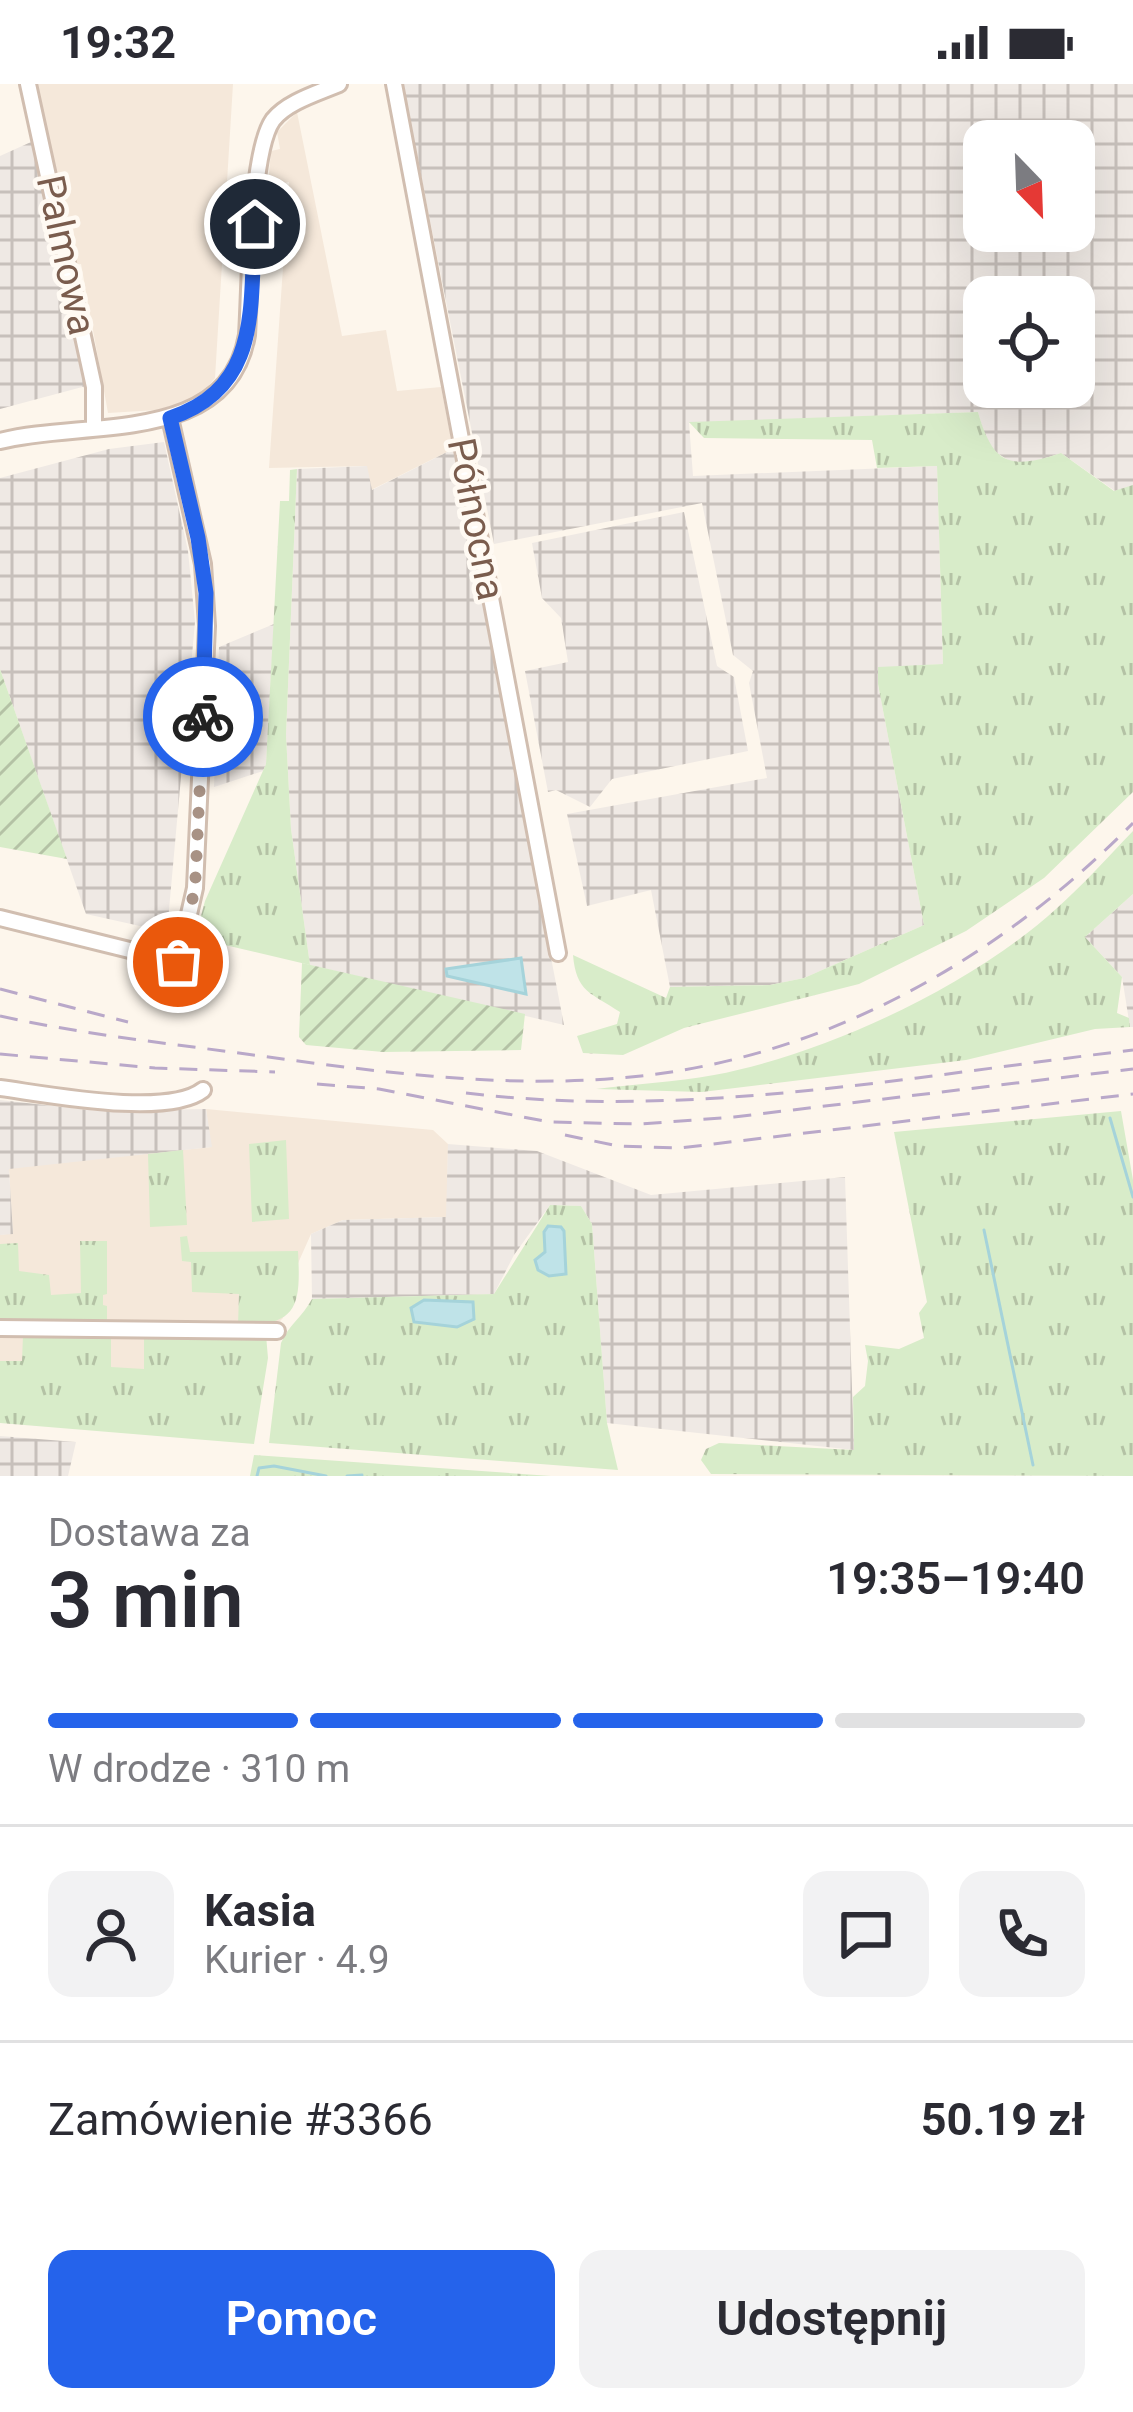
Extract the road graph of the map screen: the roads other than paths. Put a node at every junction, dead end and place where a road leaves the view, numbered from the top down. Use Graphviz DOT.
graph roads {
  1 [pos="28,84"];
  2 [pos="339,84"];
  3 [pos="394,84"];
  4 [pos="170,418"];
  5 [pos="94,427"];
  6 [pos="0,441"];
  7 [pos="0,918"];
  8 [pos="558,953"];
  9 [pos="0,1088"];
  10 [pos="203,1090"];
  11 [pos="0,1328"];
  12 [pos="277,1331"];
  1 -- 5 [label="street, Palmowa"];
  2 -- 4 [label="street"];
  3 -- 8 [label="street, Północna"];
  4 -- 5 [label="street"];
  4 -- 7 [label="street"];
  5 -- 6 [label="street"];
  9 -- 10 [label="street"];
  11 -- 12 [label="street"];
}
